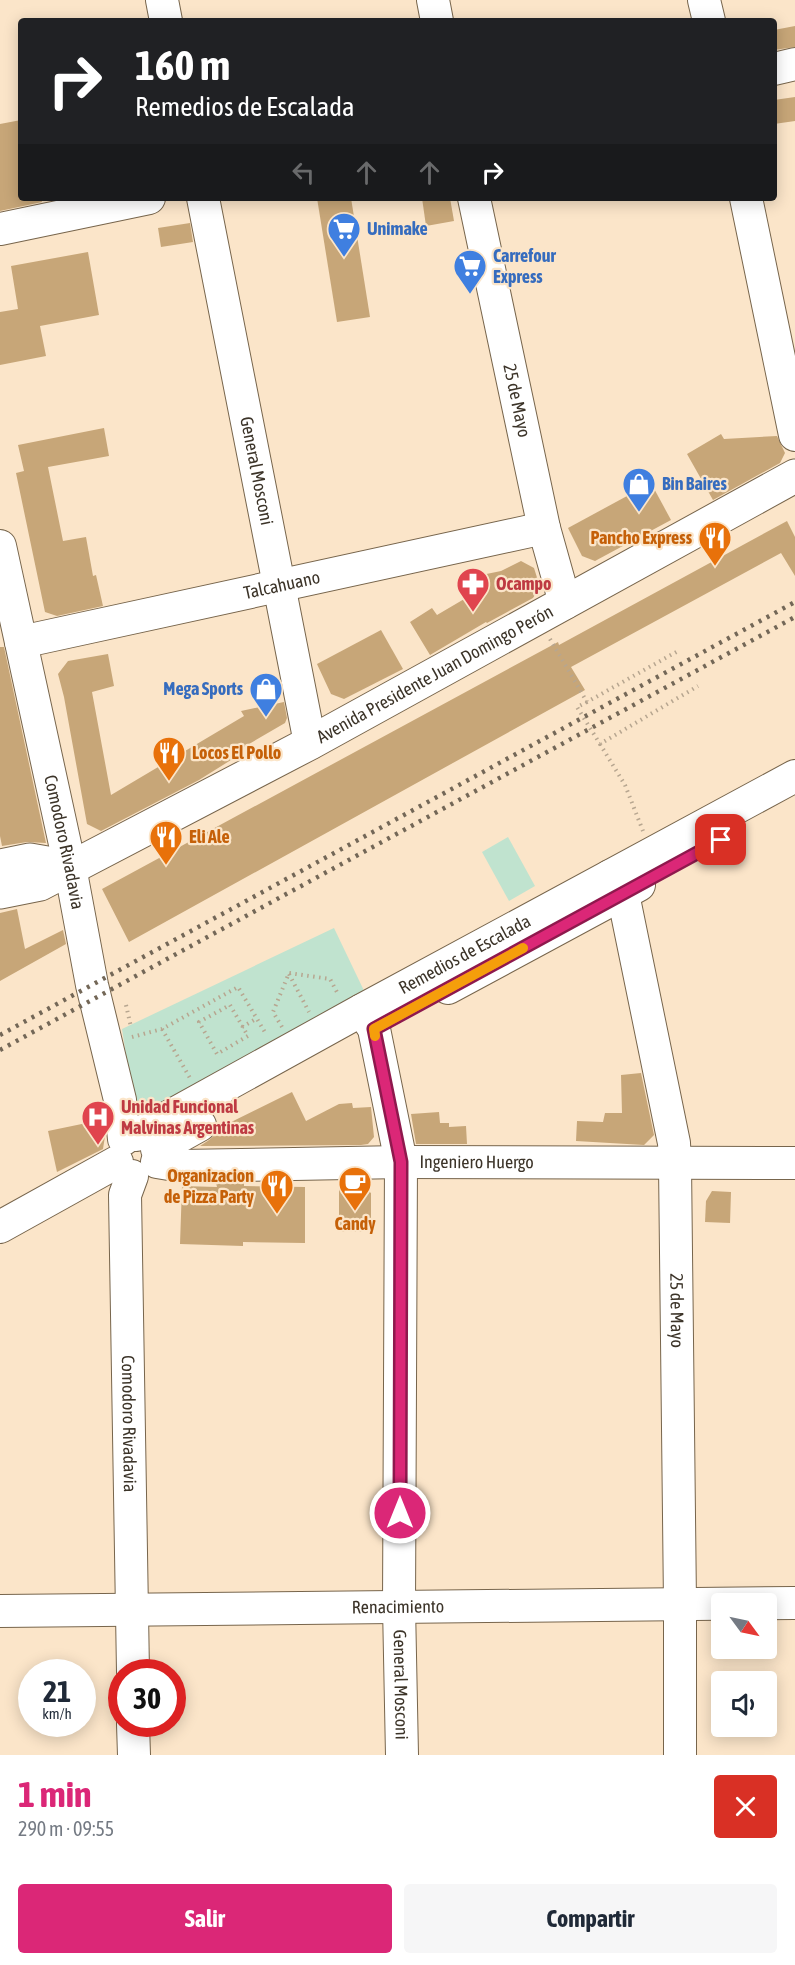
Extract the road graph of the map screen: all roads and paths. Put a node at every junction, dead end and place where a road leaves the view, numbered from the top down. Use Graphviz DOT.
graph roads {
  1 [pos="162,0"];
  2 [pos="433,0"];
  3 [pos="704,0"];
  4 [pos="165,18"];
  5 [pos="436,18"];
  6 [pos="708,18"];
  7 [pos="795,64"];
  8 [pos="777,68"];
  9 [pos="120,201"];
  10 [pos="204,201"];
  11 [pos="475,201"];
  12 [pos="747,201"];
  13 [pos="91,204"];
  14 [pos="57,207"];
  15 [pos="0,229"];
  16 [pos="795,435"];
  17 [pos="795,476"];
  18 [pos="544,528"];
  19 [pos="1,558"];
  20 [pos="279,586"];
  21 [pos="551,611"];
  22 [pos="21,642"];
  23 [pos="678,651"];
  24 [pos="698,686"];
  25 [pos="587,702"];
  26 [pos="310,743"];
  27 [pos="600,744"];
  28 [pos="795,776"];
  29 [pos="795,799"];
  30 [pos="644,832"];
  31 [pos="0,866"];
  32 [pos="70,867"];
  33 [pos="616,885"];
  34 [pos="0,892"];
  35 [pos="289,973"];
  36 [pos="123,997"];
  37 [pos="360,1014"];
  38 [pos="256,1019"];
  39 [pos="313,1019"];
  40 [pos="242,1027"];
  41 [pos="162,1029"];
  42 [pos="286,1034"];
  43 [pos="132,1037"];
  44 [pos="271,1043"];
  45 [pos="133,1047"];
  46 [pos="193,1085"];
  47 [pos="137,1154"];
  48 [pos="401,1162"];
  49 [pos="795,1162"];
  50 [pos="675,1164"];
  51 [pos="0,1227"];
  52 [pos="795,1603"];
  53 [pos="680,1604"];
  54 [pos="399,1606"];
  55 [pos="0,1611"];
  56 [pos="132,1611"];
  57 [pos="133,1659"];
  58 [pos="133,1737"];
  59 [pos="134,1755"];
  60 [pos="402,1755"];
  61 [pos="680,1755"];
  1 -- 4 [label="street"];
  2 -- 5 [label="street"];
  3 -- 6 [label="street"];
  7 -- 8 [label="street"];
  9 -- 13 [label="street"];
  10 -- 20 [label="street, General Mosconi"];
  11 -- 18 [label="street, 25 de Mayo"];
  12 -- 16 [label="street"];
  13 -- 14 [label="street"];
  14 -- 15 [label="street"];
  17 -- 21 [label="main road, Avenida Presidente Juan Domingo Perón"];
  18 -- 20 [label="street, Talcahuano"];
  18 -- 21 [label="street, 25 de Mayo"];
  19 -- 22 [label="street, Comodoro Rivadavia"];
  20 -- 22 [label="street, Talcahuano"];
  20 -- 26 [label="street, General Mosconi"];
  21 -- 25 [label="path"];
  21 -- 26 [label="main road, Avenida Presidente Juan Domingo Perón"];
  22 -- 32 [label="street, Comodoro Rivadavia"];
  23 -- 25 [label="path"];
  24 -- 27 [label="path"];
  25 -- 27 [label="path"];
  26 -- 32 [label="main road, Avenida Presidente Juan Domingo Perón"];
  27 -- 30 [label="path"];
  28 -- 33 [label="street, Remedios de Escalada"];
  29 -- 33 [label="street, Remedios de Escalada"];
  31 -- 32 [label="main road"];
  32 -- 34 [label="main road, Avenida Presidente Juan Domingo Perón"];
  32 -- 47 [label="street, Comodoro Rivadavia"];
  33 -- 37 [label="street, Remedios de Escalada"];
  33 -- 50 [label="street, 25 de Mayo"];
  35 -- 37 [label="path"];
  35 -- 39 [label="path"];
  35 -- 42 [label="path"];
  36 -- 43 [label="path"];
  37 -- 47 [label="street, Remedios de Escalada"];
  37 -- 48 [label="street, General Mosconi"];
  38 -- 40 [label="path"];
  38 -- 41 [label="path"];
  38 -- 44 [label="path"];
  40 -- 40 [label="path"];
  41 -- 43 [label="path"];
  41 -- 46 [label="path"];
  43 -- 45 [label="path"];
  47 -- 48 [label="street, Ingeniero Huergo"];
  47 -- 51 [label="street, Remedios de Escalada"];
  47 -- 56 [label="street, Comodoro Rivadavia"];
  48 -- 50 [label="street, Ingeniero Huergo"];
  48 -- 54 [label="street, General Mosconi"];
  49 -- 50 [label="street, Ingeniero Huergo"];
  50 -- 53 [label="street, 25 de Mayo"];
  52 -- 53 [label="street, Renacimiento"];
  53 -- 54 [label="street, Renacimiento"];
  53 -- 61 [label="street, 25 de Mayo"];
  54 -- 56 [label="street, Renacimiento"];
  54 -- 60 [label="street, General Mosconi"];
  55 -- 56 [label="street, Renacimiento"];
  56 -- 57 [label="street, Comodoro Rivadavia"];
  58 -- 59 [label="street"];
}
